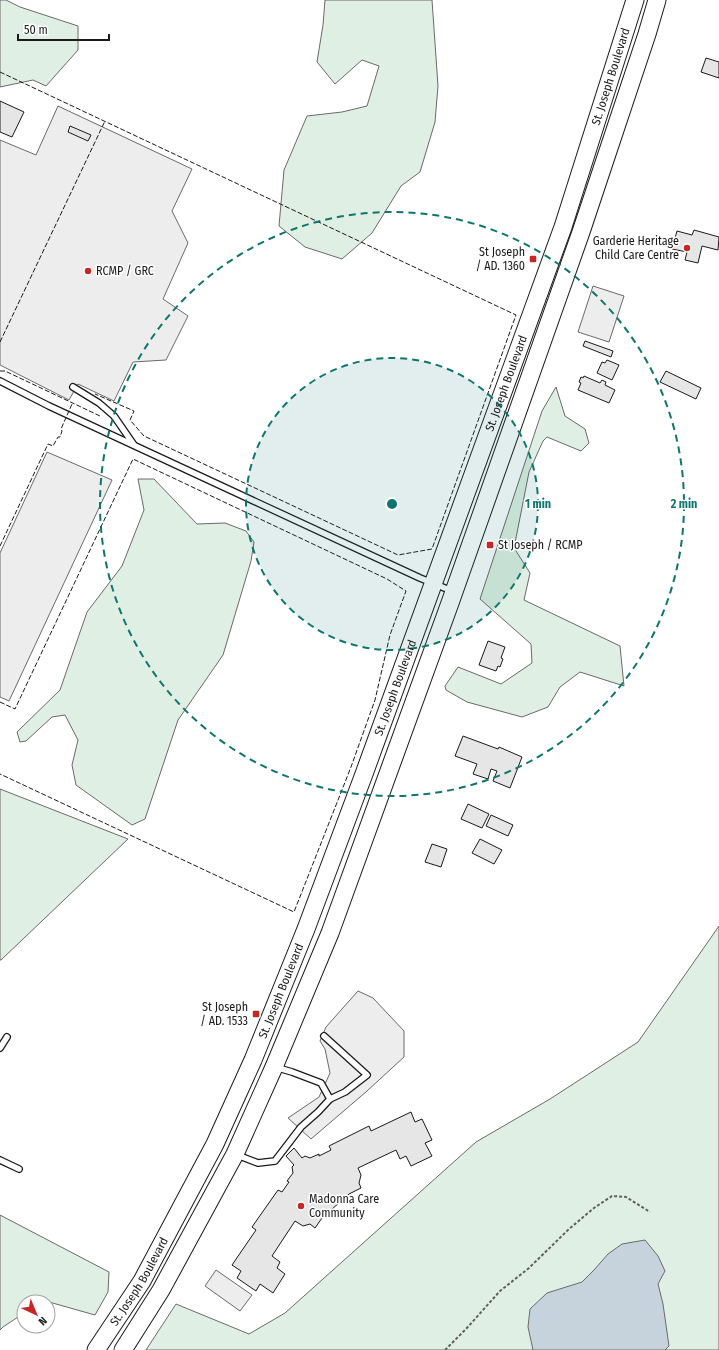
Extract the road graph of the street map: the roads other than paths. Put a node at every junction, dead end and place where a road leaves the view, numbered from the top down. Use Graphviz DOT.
graph roads {
  1 [pos="635,0"];
  2 [pos="657,0"];
  3 [pos="627,29"];
  4 [pos="647,34"];
  5 [pos="563,227"];
  6 [pos="581,232"];
  7 [pos="0,381"];
  8 [pos="73,387"];
  9 [pos="134,445"];
  10 [pos="434,584"];
  11 [pos="454,592"];
  12 [pos="366,770"];
  13 [pos="388,777"];
  14 [pos="324,1036"];
  15 [pos="7,1037"];
  16 [pos="0,1048"];
  17 [pos="253,1060"];
  18 [pos="274,1067"];
  19 [pos="330,1099"];
  20 [pos="235,1154"];
  21 [pos="0,1160"];
  22 [pos="19,1169"];
  23 [pos="96,1350"];
  24 [pos="123,1350"];
  1 -- 3 [label="main road, St. Joseph Boulevard"];
  2 -- 4 [label="main road, St. Joseph Boulevard"];
  3 -- 4 [label="main road"];
  3 -- 5 [label="main road, St. Joseph Boulevard"];
  4 -- 6 [label="main road, St. Joseph Boulevard"];
  5 -- 6 [label="main road"];
  5 -- 10 [label="main road, St. Joseph Boulevard"];
  6 -- 11 [label="main road, St. Joseph Boulevard"];
  7 -- 9 [label="lane"];
  8 -- 9 [label="lane"];
  9 -- 10 [label="lane"];
  10 -- 11 [label="lane"];
  10 -- 12 [label="main road, St. Joseph Boulevard"];
  11 -- 13 [label="main road, St. Joseph Boulevard"];
  12 -- 13 [label="main road"];
  12 -- 17 [label="main road, St. Joseph Boulevard"];
  13 -- 18 [label="main road, St. Joseph Boulevard"];
  14 -- 19 [label="lane"];
  15 -- 16 [label="lane"];
  17 -- 18 [label="main road"];
  17 -- 23 [label="main road, St. Joseph Boulevard"];
  18 -- 19 [label="lane"];
  18 -- 20 [label="main road, St. Joseph Boulevard"];
  19 -- 20 [label="lane"];
  20 -- 24 [label="main road, St. Joseph Boulevard"];
  21 -- 22 [label="lane"];
}
